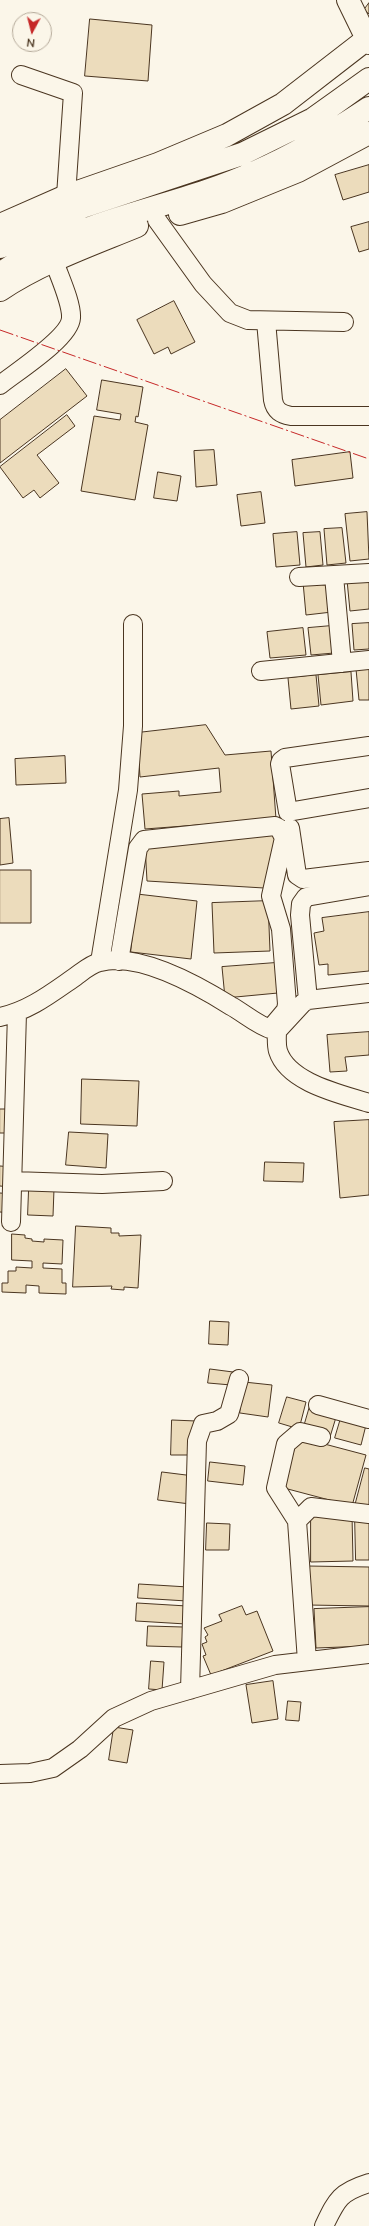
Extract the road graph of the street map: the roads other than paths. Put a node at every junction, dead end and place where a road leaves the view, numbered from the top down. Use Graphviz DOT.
graph roads {
  1 [pos="348,0"];
  2 [pos="368,40"];
  3 [pos="22,75"];
  4 [pos="369,79"];
  5 [pos="369,108"];
  6 [pos="369,132"];
  7 [pos="66,196"];
  8 [pos="157,220"];
  9 [pos="0,225"];
  10 [pos="0,247"];
  11 [pos="54,261"];
  12 [pos="0,274"];
  13 [pos="0,290"];
  14 [pos="266,321"];
  15 [pos="344,322"];
  16 [pos="0,385"];
  17 [pos="369,416"];
  18 [pos="369,573"];
  19 [pos="334,576"];
  20 [pos="300,577"];
  21 [pos="133,624"];
  22 [pos="369,660"];
  23 [pos="342,663"];
  24 [pos="261,671"];
  25 [pos="369,746"];
  26 [pos="369,798"];
  27 [pos="288,812"];
  28 [pos="369,871"];
  29 [pos="369,886"];
  30 [pos="119,961"];
  31 [pos="100,962"];
  32 [pos="369,993"];
  33 [pos="308,1000"];
  34 [pos="5,1013"];
  35 [pos="273,1029"];
  36 [pos="369,1103"];
  37 [pos="13,1181"];
  38 [pos="162,1181"];
  39 [pos="11,1222"];
  40 [pos="239,1379"];
  41 [pos="318,1405"];
  42 [pos="369,1419"];
  43 [pos="321,1437"];
  44 [pos="369,1514"];
  45 [pos="297,1521"];
  46 [pos="369,1654"];
  47 [pos="306,1661"];
  48 [pos="190,1690"];
  49 [pos="0,1774"];
  50 [pos="369,2183"];
  51 [pos="324,2226"];
  1 -- 2 [label="main road"];
  2 -- 7 [label="main road"];
  3 -- 7 [label="street"];
  4 -- 10 [label="main road"];
  5 -- 12 [label="main road"];
  6 -- 8 [label="main road"];
  7 -- 9 [label="main road"];
  8 -- 11 [label="main road"];
  8 -- 14 [label="street"];
  11 -- 13 [label="main road"];
  11 -- 16 [label="street"];
  14 -- 15 [label="street"];
  14 -- 17 [label="street"];
  18 -- 19 [label="street"];
  19 -- 20 [label="street"];
  19 -- 23 [label="street"];
  21 -- 31 [label="street"];
  22 -- 23 [label="street"];
  23 -- 24 [label="street"];
  25 -- 27 [label="street"];
  26 -- 27 [label="street"];
  27 -- 28 [label="street"];
  29 -- 33 [label="street"];
  30 -- 31 [label="street"];
  30 -- 35 [label="street"];
  30 -- 35 [label="street"];
  31 -- 34 [label="street"];
  32 -- 33 [label="street"];
  33 -- 35 [label="street"];
  34 -- 37 [label="street"];
  35 -- 36 [label="street"];
  37 -- 38 [label="street"];
  37 -- 39 [label="street"];
  40 -- 48 [label="street"];
  41 -- 42 [label="street"];
  43 -- 45 [label="street"];
  44 -- 45 [label="street"];
  45 -- 47 [label="street"];
  46 -- 47 [label="street"];
  47 -- 48 [label="street"];
  48 -- 49 [label="street"];
  50 -- 51 [label="street"];
}
